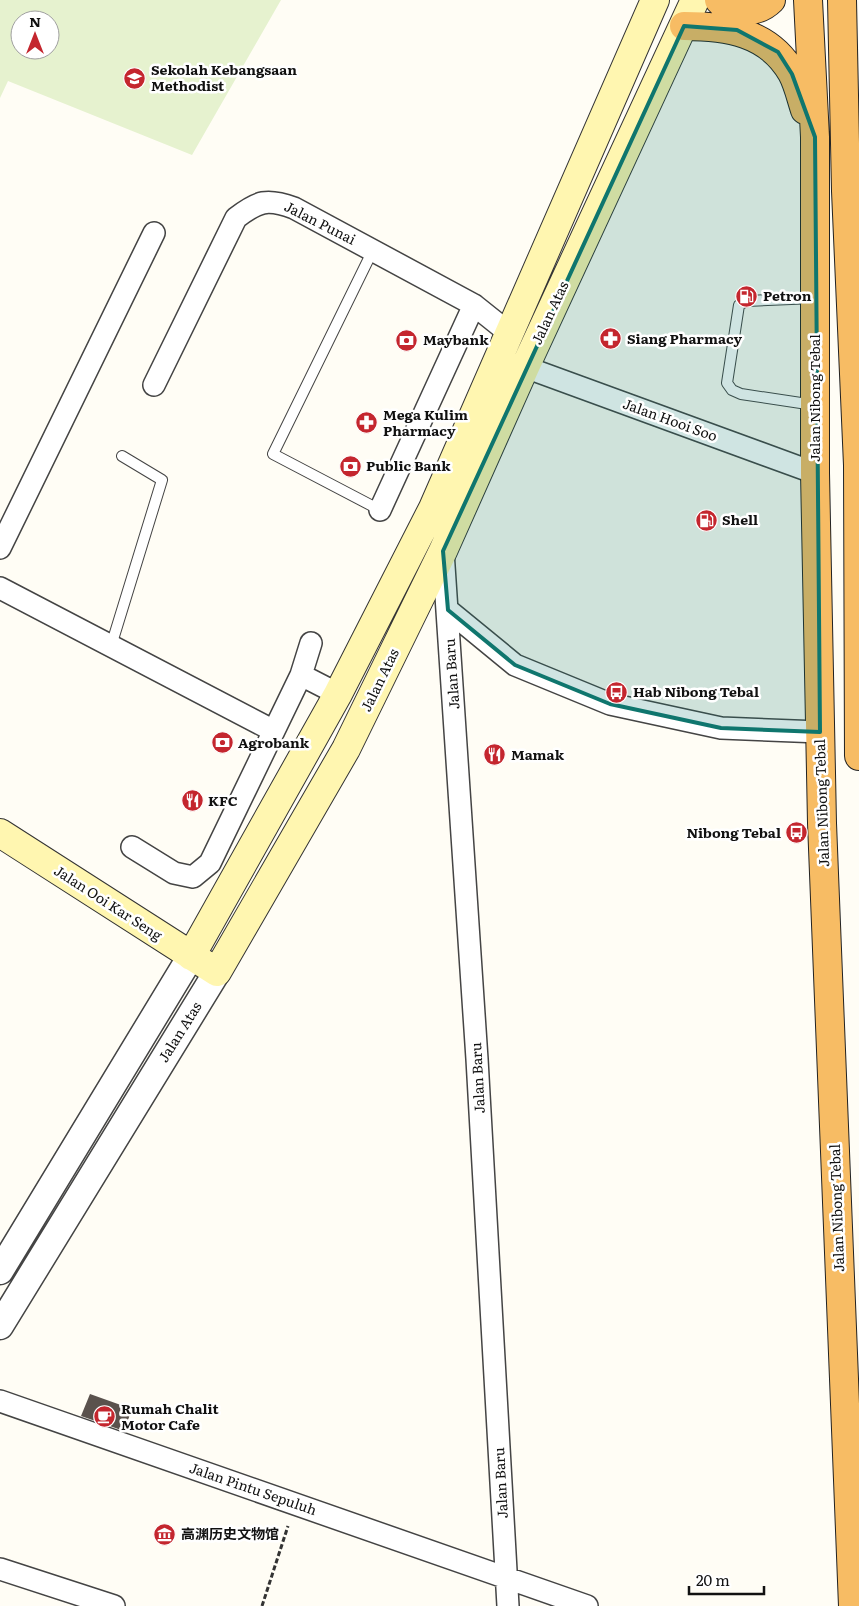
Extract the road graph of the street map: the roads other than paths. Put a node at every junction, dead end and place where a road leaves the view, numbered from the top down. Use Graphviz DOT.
graph roads {
  1 [pos="654,0"];
  2 [pos="695,0"];
  3 [pos="719,0"];
  4 [pos="771,0"];
  5 [pos="808,0"];
  6 [pos="842,0"];
  7 [pos="684,26"];
  8 [pos="815,137"];
  9 [pos="852,181"];
  10 [pos="154,233"];
  11 [pos="373,250"];
  12 [pos="815,298"];
  13 [pos="474,305"];
  14 [pos="509,333"];
  15 [pos="525,367"];
  16 [pos="154,385"];
  17 [pos="815,405"];
  18 [pos="122,456"];
  19 [pos="815,473"];
  20 [pos="380,510"];
  21 [pos="0,548"];
  22 [pos="443,551"];
  23 [pos="0,588"];
  24 [pos="448,610"];
  25 [pos="311,643"];
  26 [pos="111,646"];
  27 [pos="301,675"];
  28 [pos="338,694"];
  29 [pos="274,730"];
  30 [pos="820,732"];
  31 [pos="859,756"];
  32 [pos="0,833"];
  33 [pos="132,847"];
  34 [pos="191,956"];
  35 [pos="217,972"];
  36 [pos="0,1271"];
  37 [pos="0,1326"];
  38 [pos="0,1401"];
  39 [pos="0,1570"];
  40 [pos="506,1577"];
  41 [pos="114,1606"];
  42 [pos="508,1606"];
  43 [pos="587,1606"];
  44 [pos="853,1606"];
  1 -- 14 [label="main road, Jalan Atas"];
  2 -- 7 [label="main road, Jalan Atas"];
  3 -- 4 [label="highway"];
  5 -- 8 [label="highway, Jalan Nibong Tebal"];
  6 -- 9 [label="highway"];
  7 -- 8 [label="highway"];
  7 -- 15 [label="main road, Jalan Atas"];
  8 -- 12 [label="highway, Jalan Nibong Tebal"];
  9 -- 31 [label="highway"];
  10 -- 21 [label="street"];
  11 -- 13 [label="street, Jalan Punai"];
  11 -- 16 [label="street, Jalan Punai"];
  11 -- 20 [label="lane"];
  12 -- 17 [label="highway, Jalan Nibong Tebal"];
  12 -- 17 [label="lane"];
  13 -- 14 [label="street, Jalan Punai"];
  13 -- 20 [label="street"];
  14 -- 28 [label="main road, Jalan Atas"];
  15 -- 19 [label="street, Jalan Hooi Soo"];
  15 -- 22 [label="main road, Jalan Atas"];
  17 -- 19 [label="highway, Jalan Nibong Tebal"];
  18 -- 26 [label="lane"];
  19 -- 30 [label="highway, Jalan Nibong Tebal"];
  22 -- 24 [label="street, Jalan Baru"];
  22 -- 35 [label="main road, Jalan Atas"];
  23 -- 26 [label="street"];
  24 -- 30 [label="street"];
  24 -- 40 [label="street, Jalan Baru"];
  25 -- 27 [label="street"];
  26 -- 29 [label="street"];
  27 -- 28 [label="street"];
  27 -- 29 [label="street"];
  28 -- 34 [label="main road, Jalan Atas"];
  29 -- 33 [label="street"];
  30 -- 44 [label="highway, Jalan Nibong Tebal"];
  32 -- 34 [label="main road, Jalan Ooi Kar Seng"];
  34 -- 35 [label="main road, Jalan Ooi Kar Seng"];
  34 -- 36 [label="street, Jalan Atas"];
  35 -- 37 [label="street, Jalan Atas"];
  38 -- 40 [label="street, Jalan Pintu Sepuluh"];
  39 -- 41 [label="street"];
  40 -- 42 [label="street, Jalan Baru"];
  40 -- 43 [label="street, Jalan Pintu Sepuluh"];
}
